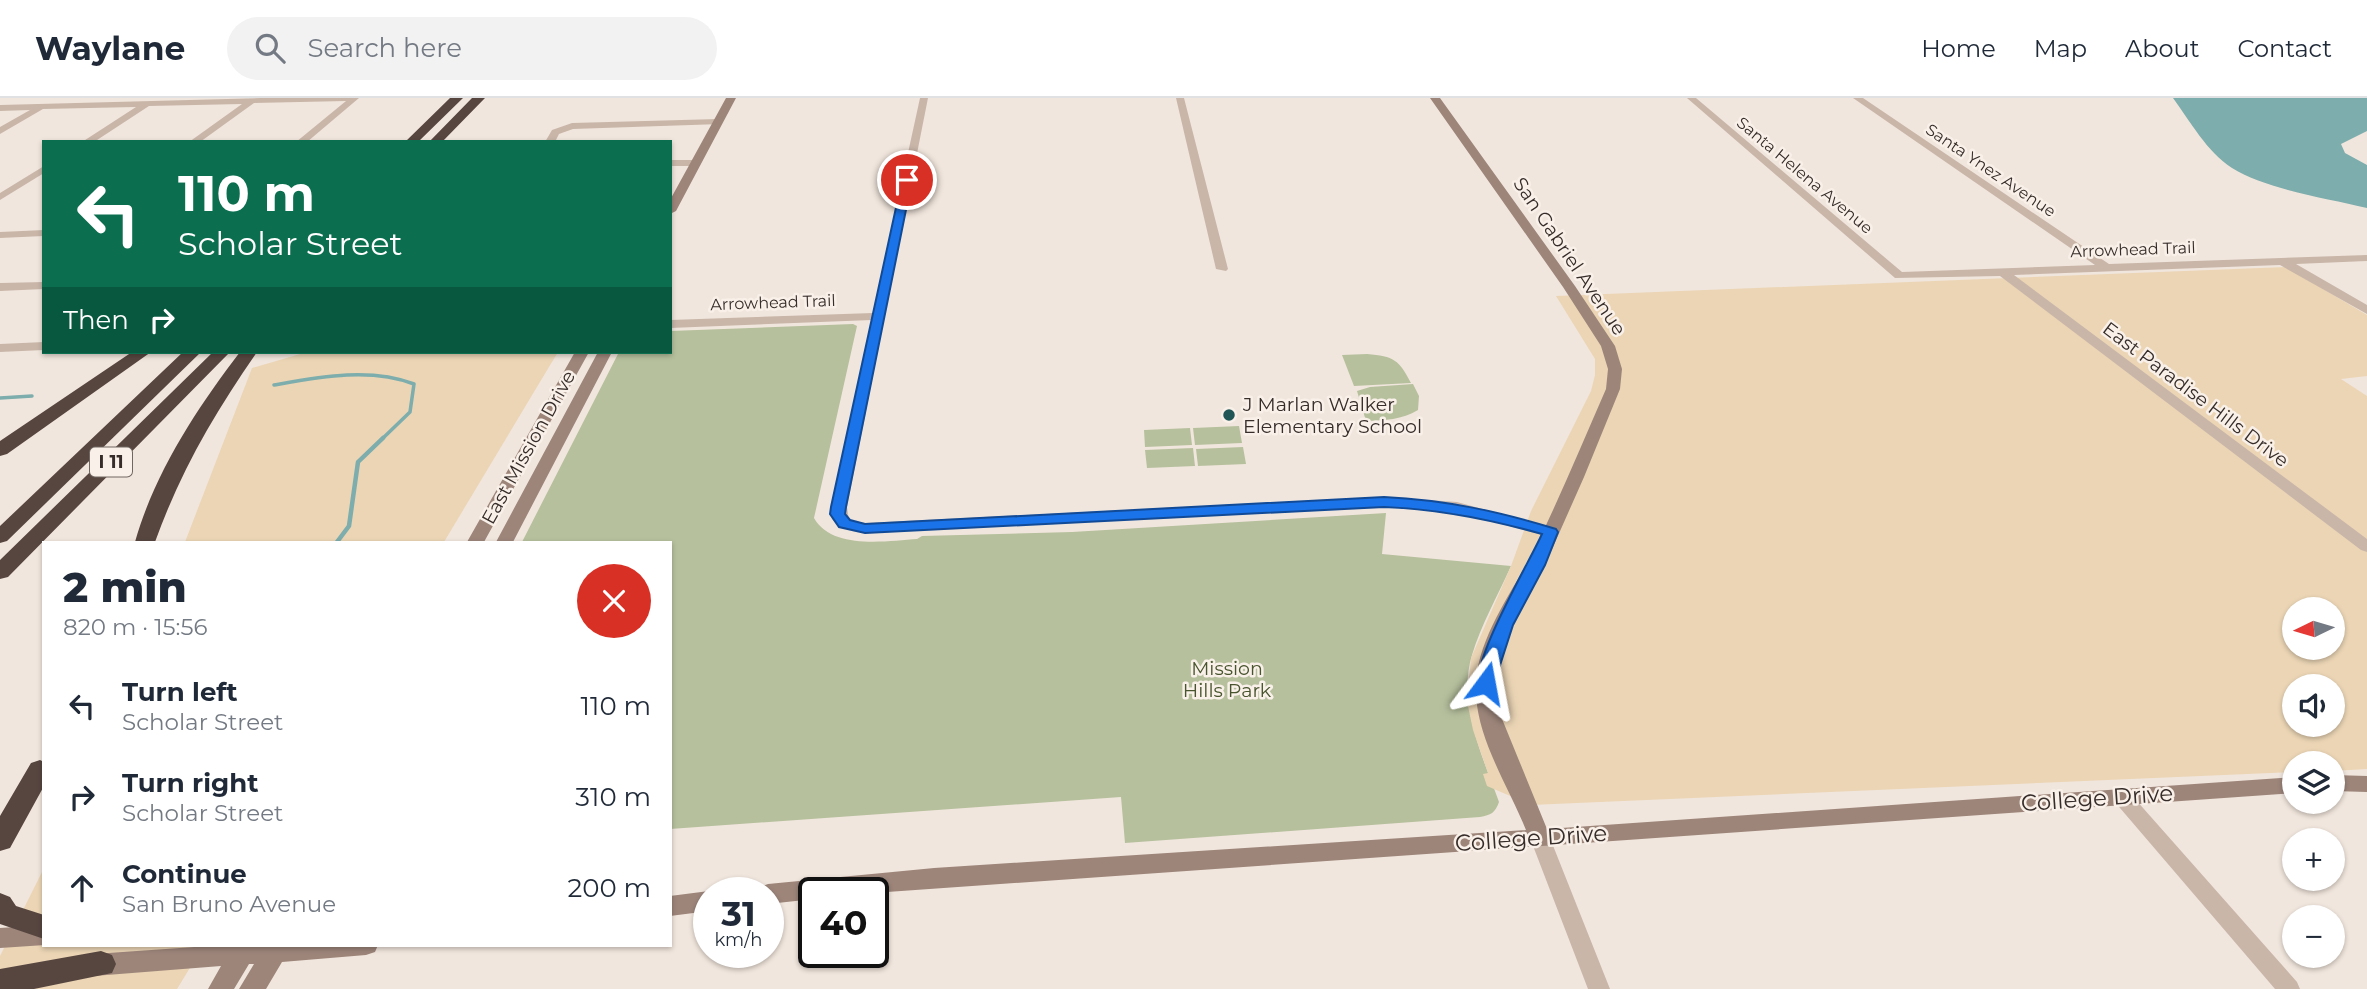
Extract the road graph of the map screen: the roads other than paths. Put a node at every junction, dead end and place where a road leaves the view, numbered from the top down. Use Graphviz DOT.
graph roads {
  1 [pos="57,98"];
  2 [pos="355,98"];
  3 [pos="457,98"];
  4 [pos="479,98"];
  5 [pos="731,98"];
  6 [pos="924,98"];
  7 [pos="1180,98"];
  8 [pos="1436,98"];
  9 [pos="1691,98"];
  10 [pos="1857,98"];
  11 [pos="254,99"];
  12 [pos="152,101"];
  13 [pos="42,107"];
  14 [pos="0,108"];
  15 [pos="718,122"];
  16 [pos="0,131"];
  17 [pos="90,140"];
  18 [pos="197,140"];
  19 [pos="303,140"];
  20 [pos="413,140"];
  21 [pos="437,140"];
  22 [pos="551,140"];
  23 [pos="672,163"];
  24 [pos="696,163"];
  25 [pos="42,170"];
  26 [pos="0,197"];
  27 [pos="672,208"];
  28 [pos="42,233"];
  29 [pos="0,235"];
  30 [pos="2367,258"];
  31 [pos="2282,261"];
  32 [pos="2107,268"];
  33 [pos="1222,269"];
  34 [pos="2003,272"];
  35 [pos="1899,276"];
  36 [pos="42,285"];
  37 [pos="0,287"];
  38 [pos="2367,310"];
  39 [pos="878,316"];
  40 [pos="672,324"];
  41 [pos="42,346"];
  42 [pos="0,348"];
  43 [pos="140,354"];
  44 [pos="191,354"];
  45 [pos="220,354"];
  46 [pos="248,354"];
  47 [pos="581,354"];
  48 [pos="604,354"];
  49 [pos="0,450"];
  50 [pos="1550,532"];
  51 [pos="0,537"];
  52 [pos="145,541"];
  53 [pos="476,541"];
  54 [pos="505,541"];
  55 [pos="2367,547"];
  56 [pos="0,572"];
  57 [pos="42,767"];
  58 [pos="2345,783"];
  59 [pos="2367,784"];
  60 [pos="2282,786"];
  61 [pos="2121,796"];
  62 [pos="0,820"];
  63 [pos="1539,838"];
  64 [pos="0,840"];
  65 [pos="784,892"];
  66 [pos="693,903"];
  67 [pos="0,905"];
  68 [pos="672,905"];
  69 [pos="42,926"];
  70 [pos="42,935"];
  71 [pos="0,938"];
  72 [pos="307,947"];
  73 [pos="277,948"];
  74 [pos="244,949"];
  75 [pos="102,964"];
  76 [pos="0,972"];
  77 [pos="0,982"];
  78 [pos="221,989"];
  79 [pos="252,989"];
  80 [pos="1599,989"];
  81 [pos="2289,989"];
  1 -- 13 [label="street"];
  2 -- 11 [label="street"];
  2 -- 19 [label="street"];
  3 -- 20 [label="highway"];
  4 -- 21 [label="highway"];
  5 -- 15 [label="street"];
  6 -- 39 [label="street"];
  7 -- 33 [label="street"];
  8 -- 50 [label="street, San Gabriel Avenue"];
  9 -- 35 [label="street, Santa Helena Avenue"];
  10 -- 32 [label="street, Santa Ynez Avenue"];
  11 -- 12 [label="street"];
  11 -- 18 [label="street"];
  12 -- 13 [label="street"];
  12 -- 17 [label="street"];
  13 -- 14 [label="street"];
  13 -- 16 [label="street"];
  15 -- 22 [label="street"];
  15 -- 24 [label="street"];
  23 -- 24 [label="street"];
  24 -- 27 [label="street"];
  25 -- 26 [label="street"];
  28 -- 29 [label="street"];
  30 -- 31 [label="street, Arrowhead Trail"];
  31 -- 32 [label="street, Arrowhead Trail"];
  31 -- 38 [label="street"];
  32 -- 34 [label="street, Arrowhead Trail"];
  34 -- 35 [label="street, Arrowhead Trail"];
  34 -- 55 [label="street, East Paradise Hills Drive"];
  36 -- 37 [label="street"];
  39 -- 40 [label="street, Arrowhead Trail"];
  39 -- 50 [label="street"];
  41 -- 42 [label="street"];
  43 -- 49 [label="highway"];
  44 -- 51 [label="highway, I 11"];
  45 -- 56 [label="highway, I 11"];
  46 -- 52 [label="highway"];
  47 -- 53 [label="street, East Mission Drive"];
  48 -- 54 [label="street, East Mission Drive"];
  50 -- 63 [label="street, San Gabriel Avenue"];
  57 -- 62 [label="highway"];
  57 -- 64 [label="highway"];
  58 -- 59 [label="street"];
  60 -- 61 [label="street, College Drive"];
  61 -- 63 [label="street, College Drive"];
  61 -- 81 [label="street"];
  63 -- 65 [label="street, College Drive"];
  63 -- 80 [label="street"];
  66 -- 68 [label="street"];
  67 -- 69 [label="highway"];
  70 -- 71 [label="street"];
  72 -- 73 [label="street"];
  73 -- 74 [label="street"];
  73 -- 79 [label="street"];
  74 -- 75 [label="street"];
  74 -- 78 [label="street"];
  75 -- 76 [label="street"];
  75 -- 77 [label="highway"];
}
